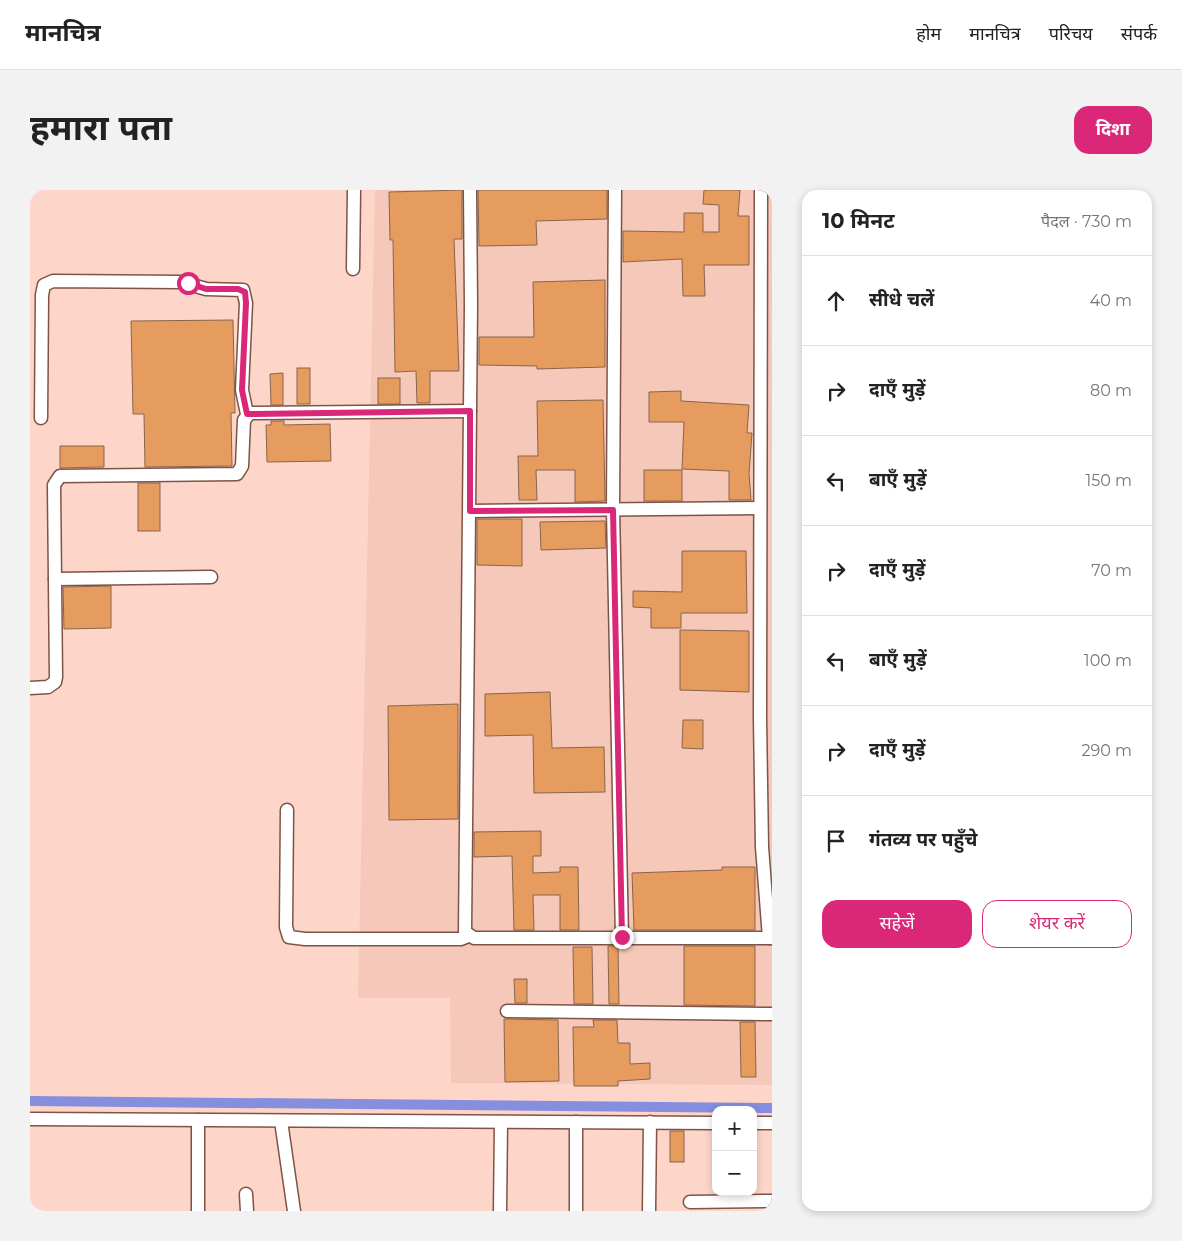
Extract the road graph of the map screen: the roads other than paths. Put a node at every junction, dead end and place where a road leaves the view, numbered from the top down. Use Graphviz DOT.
graph roads {
  1 [pos="354,190"];
  2 [pos="470,190"];
  3 [pos="615,190"];
  4 [pos="761,190"];
  5 [pos="766,220"];
  6 [pos="353,269"];
  7 [pos="470,411"];
  8 [pos="247,414"];
  9 [pos="41,418"];
  10 [pos="760,508"];
  11 [pos="613,510"];
  12 [pos="470,511"];
  13 [pos="211,577"];
  14 [pos="55,578"];
  15 [pos="30,688"];
  16 [pos="287,810"];
  17 [pos="468,936"];
  18 [pos="622,937"];
  19 [pos="770,938"];
  20 [pos="507,1011"];
  21 [pos="772,1014"];
  22 [pos="30,1119"];
  23 [pos="198,1120"];
  24 [pos="281,1121"];
  25 [pos="501,1122"];
  26 [pos="576,1122"];
  27 [pos="650,1122"];
  28 [pos="712,1123"];
  29 [pos="757,1123"];
  30 [pos="772,1123"];
  31 [pos="246,1194"];
  32 [pos="772,1201"];
  33 [pos="690,1202"];
  34 [pos="198,1211"];
  35 [pos="247,1211"];
  36 [pos="294,1211"];
  37 [pos="500,1211"];
  38 [pos="576,1211"];
  39 [pos="649,1211"];
  1 -- 6 [label="street"];
  2 -- 7 [label="street"];
  3 -- 11 [label="street"];
  4 -- 5 [label="street"];
  5 -- 10 [label="street"];
  7 -- 8 [label="street"];
  7 -- 12 [label="street"];
  8 -- 9 [label="street"];
  8 -- 14 [label="street"];
  10 -- 11 [label="street"];
  10 -- 19 [label="street"];
  11 -- 12 [label="street"];
  11 -- 18 [label="street"];
  12 -- 17 [label="street"];
  13 -- 14 [label="street"];
  14 -- 15 [label="street"];
  16 -- 17 [label="street"];
  17 -- 18 [label="street"];
  18 -- 19 [label="street"];
  20 -- 21 [label="street"];
  22 -- 23 [label="street"];
  23 -- 24 [label="street"];
  23 -- 34 [label="street"];
  24 -- 25 [label="street"];
  24 -- 36 [label="street"];
  25 -- 26 [label="street"];
  25 -- 37 [label="street"];
  26 -- 27 [label="street"];
  26 -- 38 [label="street"];
  27 -- 28 [label="street"];
  27 -- 39 [label="street"];
  29 -- 30 [label="street"];
  31 -- 35 [label="street"];
  32 -- 33 [label="street"];
}
